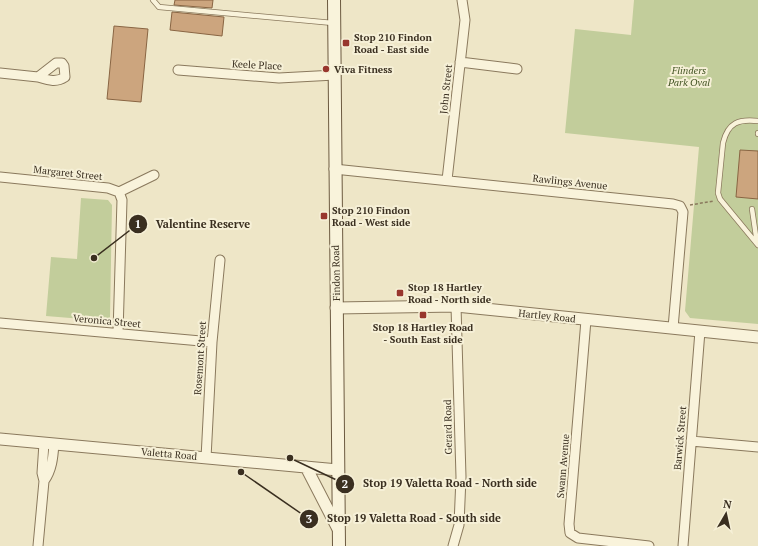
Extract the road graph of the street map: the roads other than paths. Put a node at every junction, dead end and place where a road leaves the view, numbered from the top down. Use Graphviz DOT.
graph roads {
  1 [pos="153,0"];
  2 [pos="334,0"];
  3 [pos="462,0"];
  4 [pos="334,23"];
  5 [pos="460,62"];
  6 [pos="517,69"];
  7 [pos="178,70"];
  8 [pos="0,73"];
  9 [pos="335,75"];
  10 [pos="38,77"];
  11 [pos="758,121"];
  12 [pos="334,169"];
  13 [pos="154,174"];
  14 [pos="0,177"];
  15 [pos="447,180"];
  16 [pos="119,192"];
  17 [pos="752,209"];
  18 [pos="758,245"];
  19 [pos="220,260"];
  20 [pos="456,306"];
  21 [pos="336,308"];
  22 [pos="586,320"];
  23 [pos="0,323"];
  24 [pos="673,328"];
  25 [pos="700,331"];
  26 [pos="118,332"];
  27 [pos="758,337"];
  28 [pos="212,342"];
  29 [pos="0,439"];
  30 [pos="691,441"];
  31 [pos="49,444"];
  32 [pos="758,448"];
  33 [pos="206,458"];
  34 [pos="306,467"];
  35 [pos="338,470"];
  36 [pos="338,529"];
  37 [pos="38,546"];
  38 [pos="339,546"];
  39 [pos="453,546"];
  40 [pos="649,546"];
  41 [pos="683,546"];
  1 -- 4 [label="lane"];
  2 -- 4 [label="main road, Findon Road"];
  3 -- 5 [label="street, John Street"];
  4 -- 9 [label="main road, Findon Road"];
  5 -- 6 [label="street"];
  5 -- 15 [label="street, John Street"];
  7 -- 9 [label="street, Keele Place"];
  8 -- 10 [label="street"];
  9 -- 12 [label="main road, Findon Road"];
  11 -- 18 [label="lane"];
  12 -- 15 [label="street, Rawlings Avenue"];
  12 -- 21 [label="main road, Findon Road"];
  13 -- 16 [label="street"];
  14 -- 16 [label="street, Margaret Street"];
  15 -- 24 [label="street, Rawlings Avenue"];
  16 -- 26 [label="street"];
  17 -- 18 [label="lane"];
  19 -- 28 [label="street, Rosemont Street"];
  20 -- 21 [label="street, Hartley Road"];
  20 -- 22 [label="street, Hartley Road"];
  20 -- 39 [label="street, Gerard Road"];
  21 -- 35 [label="main road, Findon Road"];
  22 -- 24 [label="street, Hartley Road"];
  22 -- 40 [label="street, Swann Avenue"];
  23 -- 26 [label="street, Veronica Street"];
  24 -- 25 [label="street, Hartley Road"];
  25 -- 27 [label="street, Hartley Road"];
  25 -- 30 [label="street, Barwick Street"];
  26 -- 28 [label="street, Veronica Street"];
  28 -- 33 [label="street, Rosemont Street"];
  29 -- 31 [label="street, Valetta Road"];
  30 -- 32 [label="street"];
  30 -- 41 [label="street, Barwick Street"];
  31 -- 33 [label="street, Valetta Road"];
  31 -- 37 [label="street"];
  33 -- 34 [label="street, Valetta Road"];
  34 -- 35 [label="street, Valetta Road"];
  34 -- 36 [label="street"];
  35 -- 36 [label="main road, Findon Road"];
  36 -- 38 [label="main road, Findon Road"];
}
